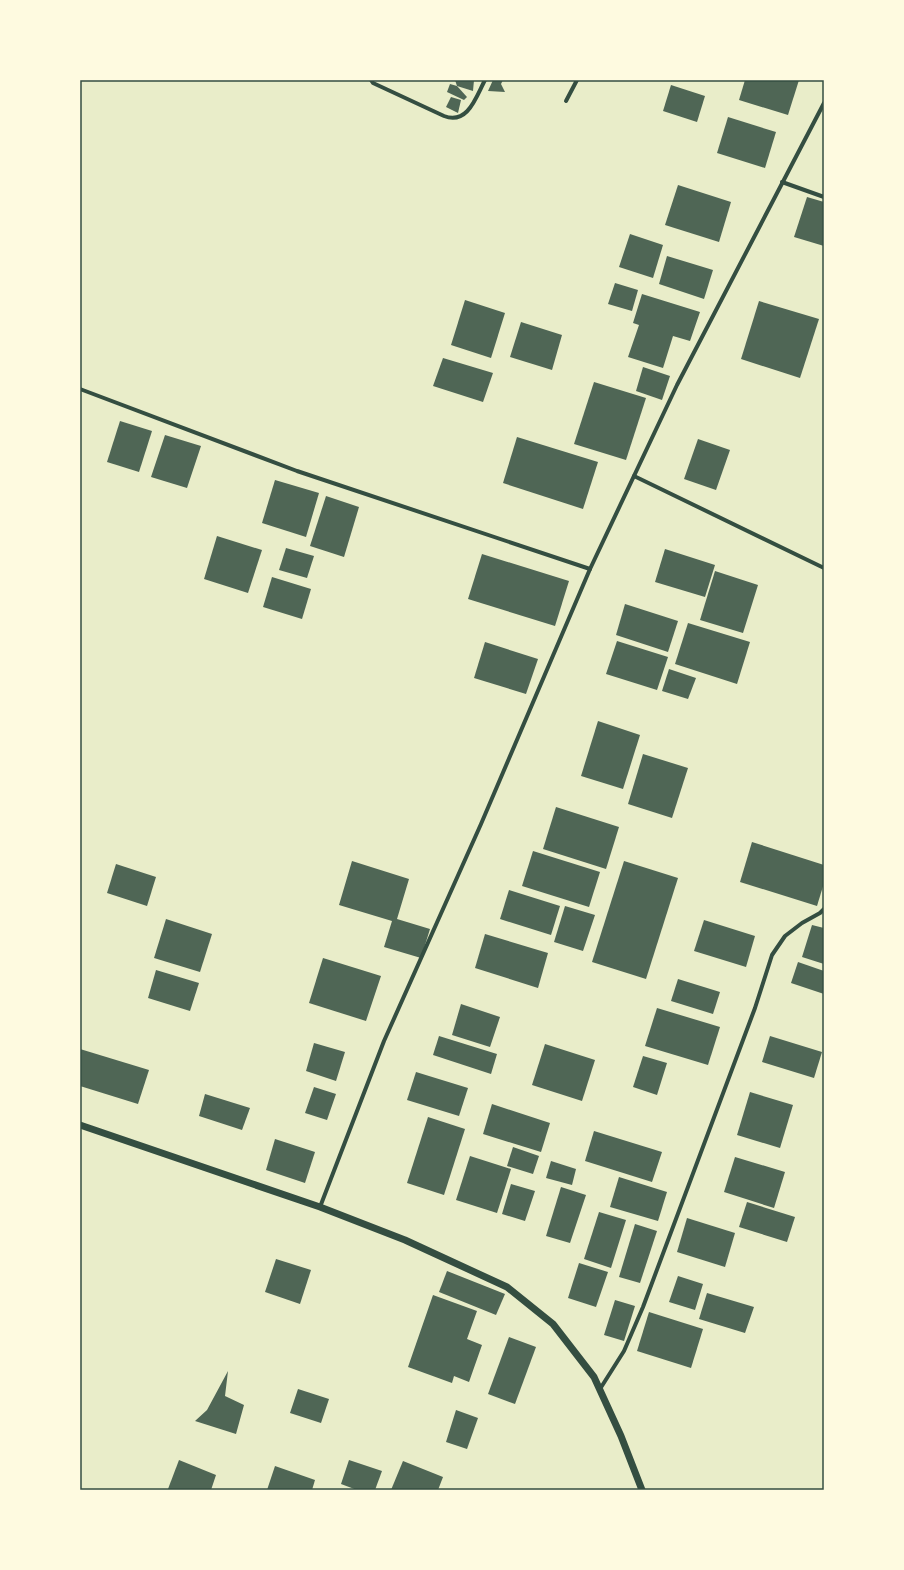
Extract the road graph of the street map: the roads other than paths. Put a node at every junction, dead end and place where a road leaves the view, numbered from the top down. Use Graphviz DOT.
graph roads {
  1 [pos="371,80"];
  2 [pos="485,80"];
  3 [pos="577,80"];
  4 [pos="566,101"];
  5 [pos="824,103"];
  6 [pos="782,182"];
  7 [pos="824,197"];
  8 [pos="80,389"];
  9 [pos="634,476"];
  10 [pos="824,568"];
  11 [pos="590,569"];
  12 [pos="824,909"];
  13 [pos="80,1125"];
  14 [pos="320,1206"];
  15 [pos="600,1389"];
  16 [pos="642,1490"];
  1 -- 2 [label="street"];
  3 -- 4 [label="street"];
  5 -- 6 [label="street"];
  6 -- 7 [label="street"];
  6 -- 9 [label="street"];
  8 -- 11 [label="street"];
  9 -- 10 [label="street"];
  9 -- 11 [label="street"];
  11 -- 14 [label="street"];
  12 -- 15 [label="street"];
  13 -- 14 [label="street"];
  14 -- 15 [label="street"];
  15 -- 16 [label="street"];
}
